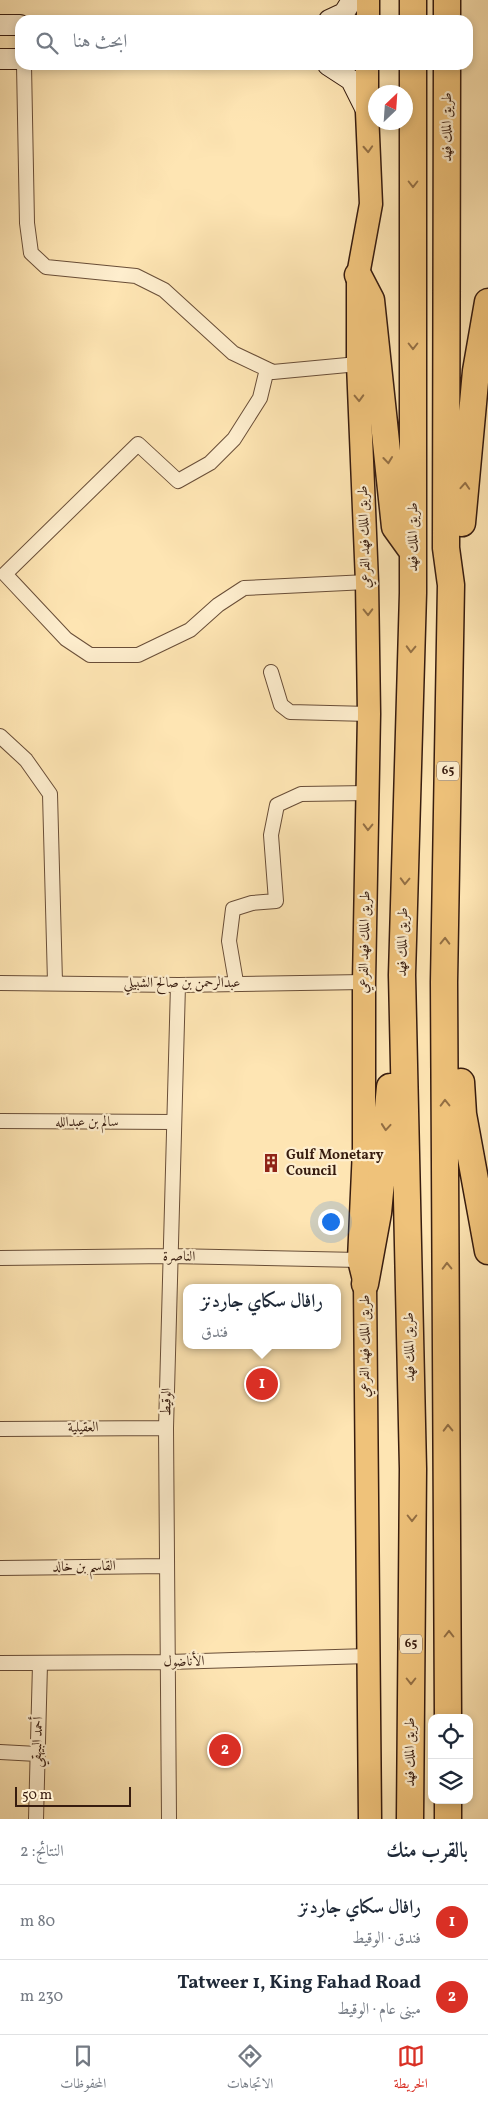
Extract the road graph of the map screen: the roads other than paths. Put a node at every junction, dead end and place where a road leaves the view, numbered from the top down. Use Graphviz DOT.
graph roads {
  1 [pos="352,0"];
  2 [pos="368,0"];
  3 [pos="412,0"];
  4 [pos="447,0"];
  5 [pos="340,15"];
  6 [pos="368,15"];
  7 [pos="412,15"];
  8 [pos="447,15"];
  9 [pos="0,25"];
  10 [pos="15,25"];
  11 [pos="0,59"];
  12 [pos="15,59"];
  13 [pos="24,70"];
  14 [pos="336,70"];
  15 [pos="367,70"];
  16 [pos="412,70"];
  17 [pos="447,70"];
  18 [pos="366,112"];
  19 [pos="358,275"];
  20 [pos="488,302"];
  21 [pos="358,364"];
  22 [pos="267,369"];
  23 [pos="413,552"];
  24 [pos="367,582"];
  25 [pos="451,585"];
  26 [pos="271,672"];
  27 [pos="369,714"];
  28 [pos="0,736"];
  29 [pos="368,793"];
  30 [pos="55,982"];
  31 [pos="236,982"];
  32 [pos="364,982"];
  33 [pos="444,982"];
  34 [pos="0,983"];
  35 [pos="178,985"];
  36 [pos="403,992"];
  37 [pos="0,1121"];
  38 [pos="174,1122"];
  39 [pos="488,1251"];
  40 [pos="170,1256"];
  41 [pos="0,1258"];
  42 [pos="359,1260"];
  43 [pos="365,1284"];
  44 [pos="166,1428"];
  45 [pos="0,1429"];
  46 [pos="167,1566"];
  47 [pos="0,1568"];
  48 [pos="368,1656"];
  49 [pos="169,1662"];
  50 [pos="0,1663"];
  51 [pos="40,1664"];
  52 [pos="448,1714"];
  53 [pos="0,1752"];
  54 [pos="37,1754"];
  55 [pos="448,1804"];
  56 [pos="36,1819"];
  57 [pos="169,1819"];
  58 [pos="370,1819"];
  59 [pos="410,1819"];
  60 [pos="448,1819"];
  1 -- 5 [label="street"];
  2 -- 6 [label="main road"];
  3 -- 7 [label="highway"];
  4 -- 8 [label="highway"];
  9 -- 10 [label="street"];
  11 -- 12 [label="street"];
  13 -- 22 [label="street"];
  14 -- 18 [label="street"];
  15 -- 18 [label="main road, طريق الملك فهد الفرعي"];
  16 -- 23 [label="highway, طريق الملك فهد / 65, one-way"];
  17 -- 25 [label="highway, طريق الملك فهد / 65"];
  18 -- 19 [label="main road, طريق الملك فهد الفرعي, one-way"];
  19 -- 21 [label="main road, طريق الملك فهد الفرعي"];
  19 -- 23 [label="highway, one-way"];
  25 -- 20 [label="highway, one-way"];
  21 -- 22 [label="street"];
  21 -- 24 [label="main road, طريق الملك فهد الفرعي, one-way"];
  22 -- 24 [label="street"];
  23 -- 36 [label="highway, طريق الملك فهد / 65, one-way"];
  24 -- 27 [label="main road, طريق الملك فهد الفرعي, one-way"];
  33 -- 25 [label="highway, طريق الملك فهد / 65, one-way"];
  26 -- 27 [label="street"];
  27 -- 29 [label="main road, طريق الملك فهد الفرعي"];
  28 -- 30 [label="street"];
  29 -- 31 [label="street"];
  29 -- 32 [label="main road, طريق الملك فهد الفرعي, one-way"];
  30 -- 34 [label="street, عبدالرحمن بن صالح الشبيلي"];
  30 -- 35 [label="street, عبدالرحمن بن صالح الشبيلي"];
  31 -- 32 [label="street, عبدالرحمن بن صالح الشبيلي"];
  31 -- 35 [label="street, عبدالرحمن بن صالح الشبيلي"];
  32 -- 42 [label="main road, طريق الملك فهد الفرعي"];
  33 -- 39 [label="highway"];
  52 -- 33 [label="highway, طريق الملك فهد / 65, one-way"];
  35 -- 38 [label="street, الوقيط"];
  36 -- 43 [label="highway, one-way"];
  36 -- 59 [label="highway, طريق الملك فهد / 65, one-way"];
  37 -- 38 [label="street, سالم بن عبدالله"];
  38 -- 40 [label="street, الوقيط"];
  40 -- 41 [label="street, الناصرة"];
  40 -- 42 [label="street, الناصرة"];
  40 -- 44 [label="street, الوقيط"];
  42 -- 43 [label="main road, طريق الملك فهد الفرعي"];
  43 -- 48 [label="main road, طريق الملك فهد الفرعي"];
  44 -- 45 [label="street, العقيلية"];
  44 -- 46 [label="street, الوقيط"];
  46 -- 47 [label="street, القاسم بن خالد"];
  46 -- 49 [label="street, الوقيط"];
  48 -- 49 [label="street, الأناضول"];
  48 -- 58 [label="main road, طريق الملك فهد الفرعي"];
  49 -- 51 [label="street, الأناضول"];
  49 -- 57 [label="street, الوقيط"];
  50 -- 51 [label="street, الأناضول"];
  51 -- 54 [label="street, أحمد البيهقي"];
  53 -- 54 [label="street"];
  54 -- 56 [label="street, أحمد البيهقي"];
  55 -- 60 [label="highway"];
}
